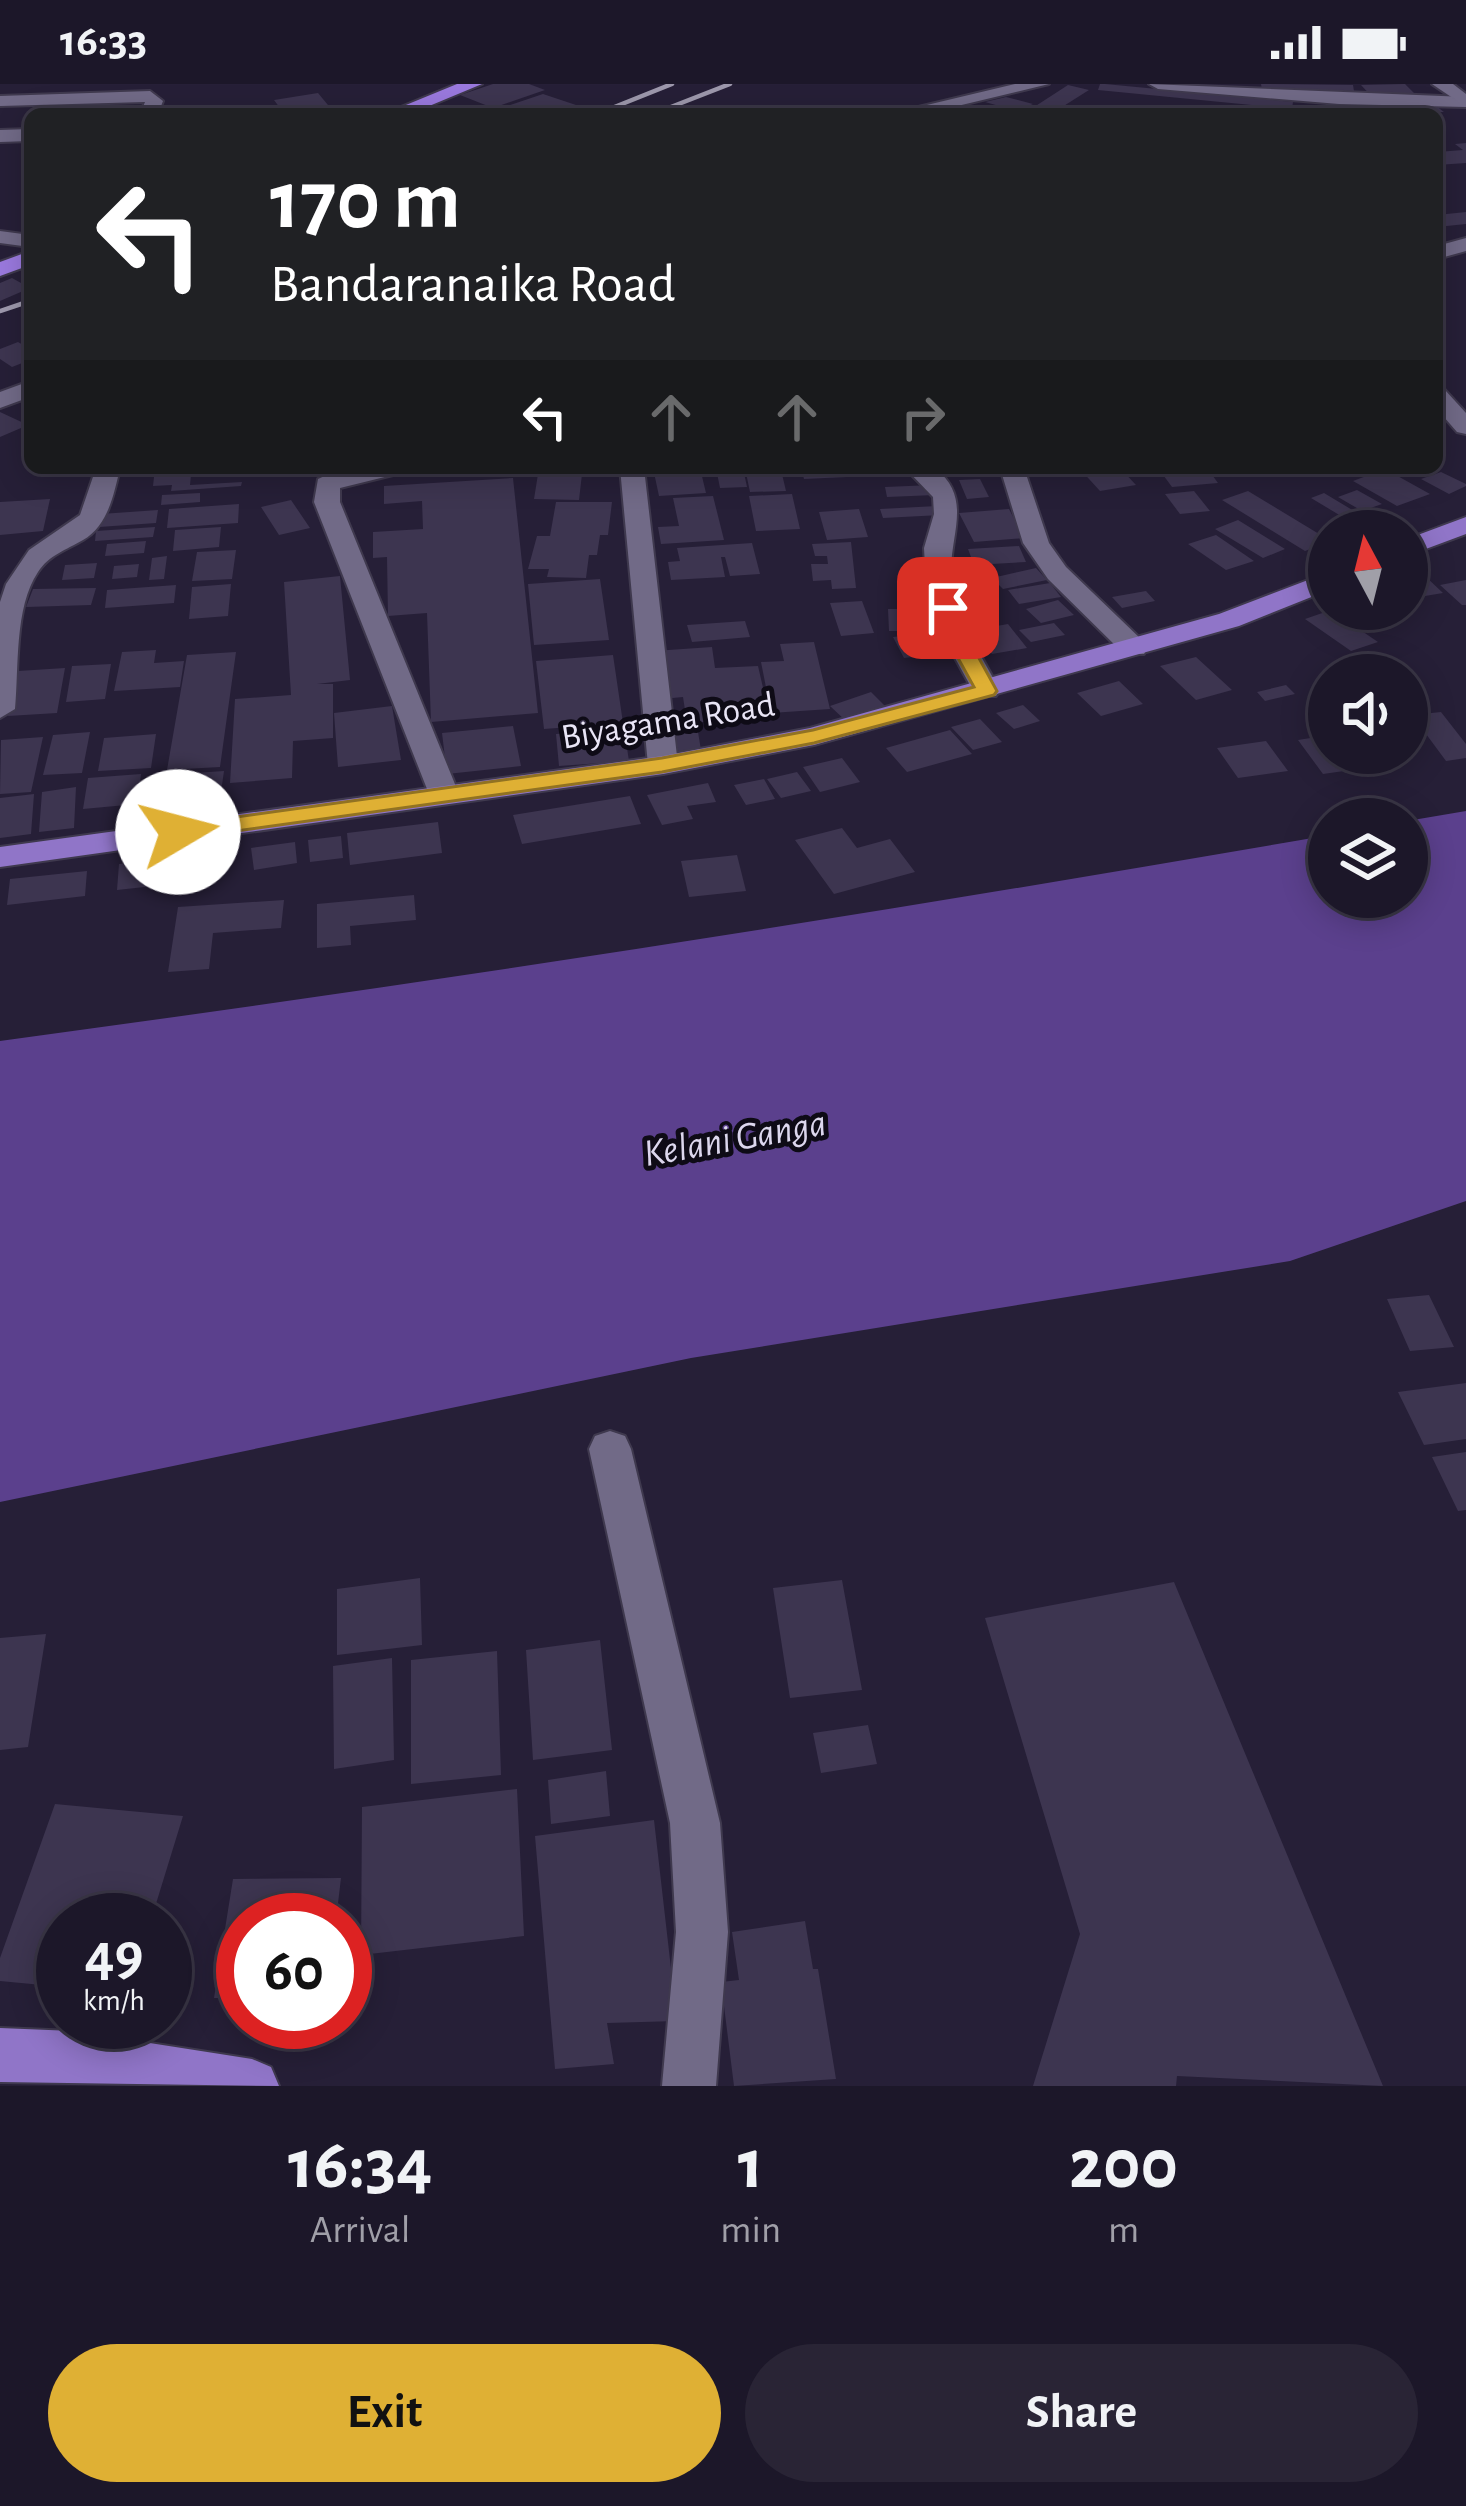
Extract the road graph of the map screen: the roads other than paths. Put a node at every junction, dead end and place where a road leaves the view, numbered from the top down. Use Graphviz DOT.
graph roads {
  1 [pos="444,84"];
  2 [pos="473,84"];
  3 [pos="1040,84"];
  4 [pos="1158,84"];
  5 [pos="1441,84"];
  6 [pos="0,100"];
  7 [pos="1466,102"];
  8 [pos="151,108"];
  9 [pos="382,108"];
  10 [pos="409,108"];
  11 [pos="926,108"];
  12 [pos="1443,401"];
  13 [pos="1466,429"];
  14 [pos="106,474"];
  15 [pos="348,474"];
  16 [pos="633,474"];
  17 [pos="925,474"];
  18 [pos="1014,474"];
  19 [pos="1466,524"];
  20 [pos="1428,539"];
  21 [pos="1308,588"];
  22 [pos="1134,648"];
  23 [pos="986,691"];
  24 [pos="0,709"];
  25 [pos="662,765"];
  26 [pos="444,794"];
  27 [pos="0,857"];
  28 [pos="610,1449"];
  29 [pos="0,2055"];
  30 [pos="245,2085"];
  31 [pos="689,2086"];
  1 -- 9 [label="highway"];
  2 -- 10 [label="highway"];
  3 -- 11 [label="street"];
  4 -- 7 [label="street"];
  5 -- 7 [label="street"];
  6 -- 8 [label="street"];
  12 -- 13 [label="street"];
  14 -- 24 [label="street"];
  15 -- 26 [label="street"];
  16 -- 25 [label="street"];
  17 -- 23 [label="street"];
  18 -- 22 [label="street"];
  19 -- 20 [label="main road"];
  21 -- 22 [label="main road, Biyagama Road"];
  22 -- 23 [label="main road, Biyagama Road"];
  23 -- 25 [label="main road, Biyagama Road"];
  25 -- 26 [label="main road, Biyagama Road"];
  26 -- 27 [label="main road, Biyagama Road"];
  28 -- 31 [label="street"];
  29 -- 30 [label="main road"];
}
